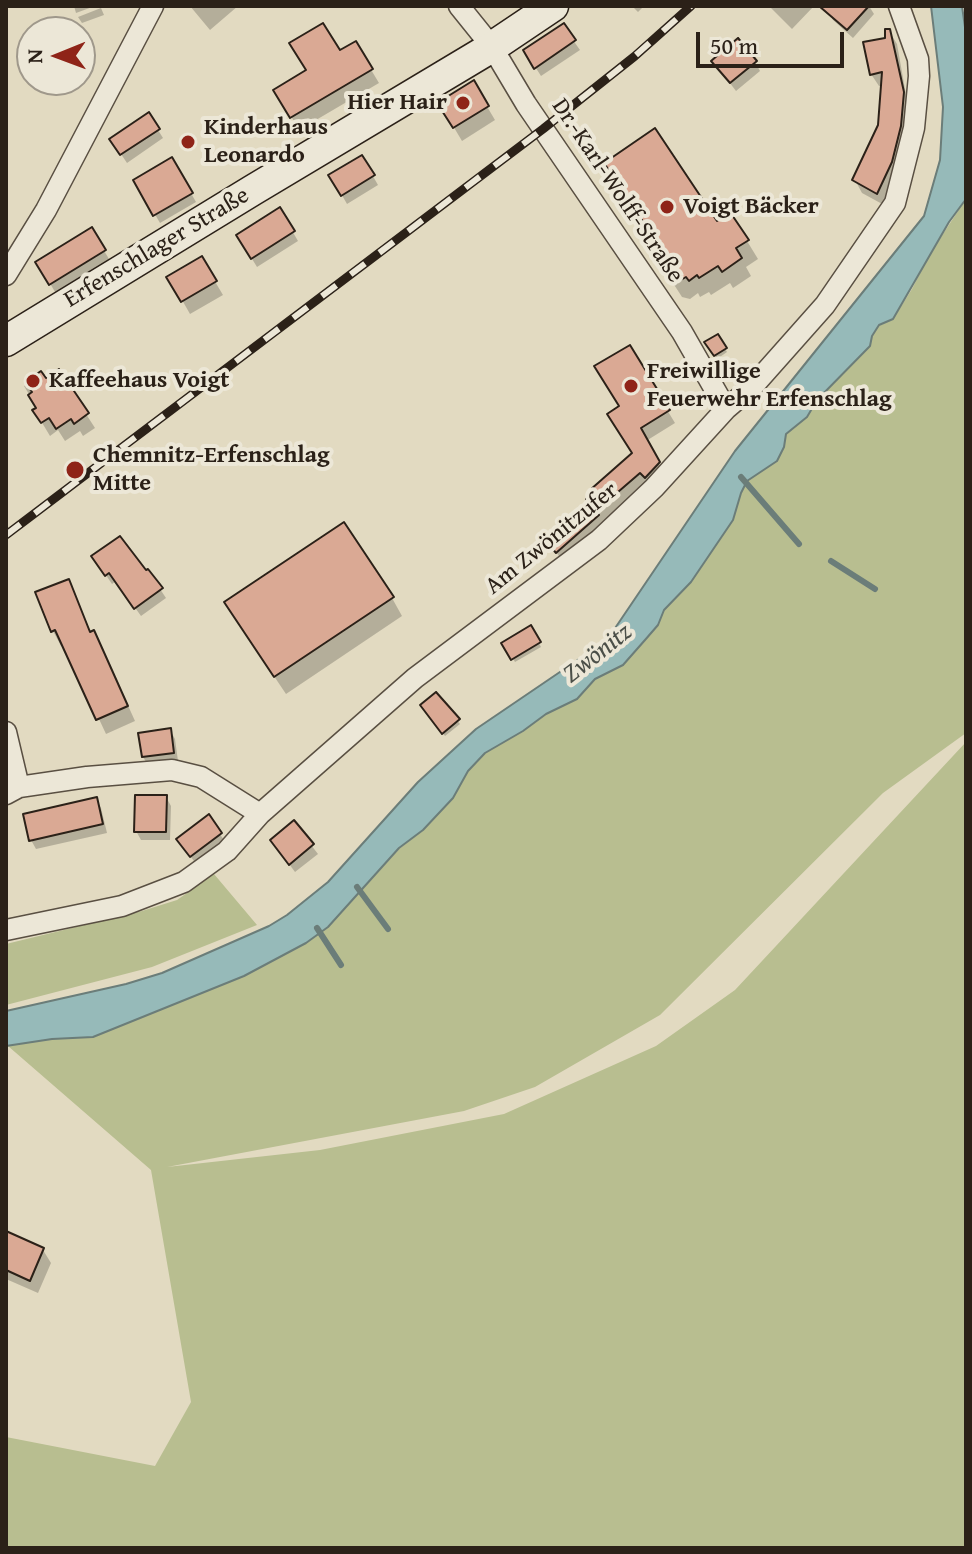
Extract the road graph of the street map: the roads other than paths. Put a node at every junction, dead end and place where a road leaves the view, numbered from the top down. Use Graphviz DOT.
graph roads {
  1 [pos="153,6"];
  2 [pos="459,6"];
  3 [pos="553,6"];
  4 [pos="899,6"];
  5 [pos="492,47"];
  6 [pos="6,275"];
  7 [pos="7,336"];
  8 [pos="726,409"];
  9 [pos="6,732"];
  10 [pos="13,791"];
  11 [pos="260,814"];
  12 [pos="6,930"];
  1 -- 6 [label="street"];
  2 -- 5 [label="street, Dr.-Karl-Wolff-Straße"];
  3 -- 5 [label="main road, Erfenschlager Straße"];
  4 -- 8 [label="street, Am Zwönitzufer"];
  5 -- 7 [label="main road, Erfenschlager Straße"];
  5 -- 8 [label="street, Dr.-Karl-Wolff-Straße"];
  8 -- 11 [label="street, Am Zwönitzufer"];
  9 -- 10 [label="street"];
  10 -- 11 [label="street"];
  11 -- 12 [label="street, Am Zwönitzufer"];
}
